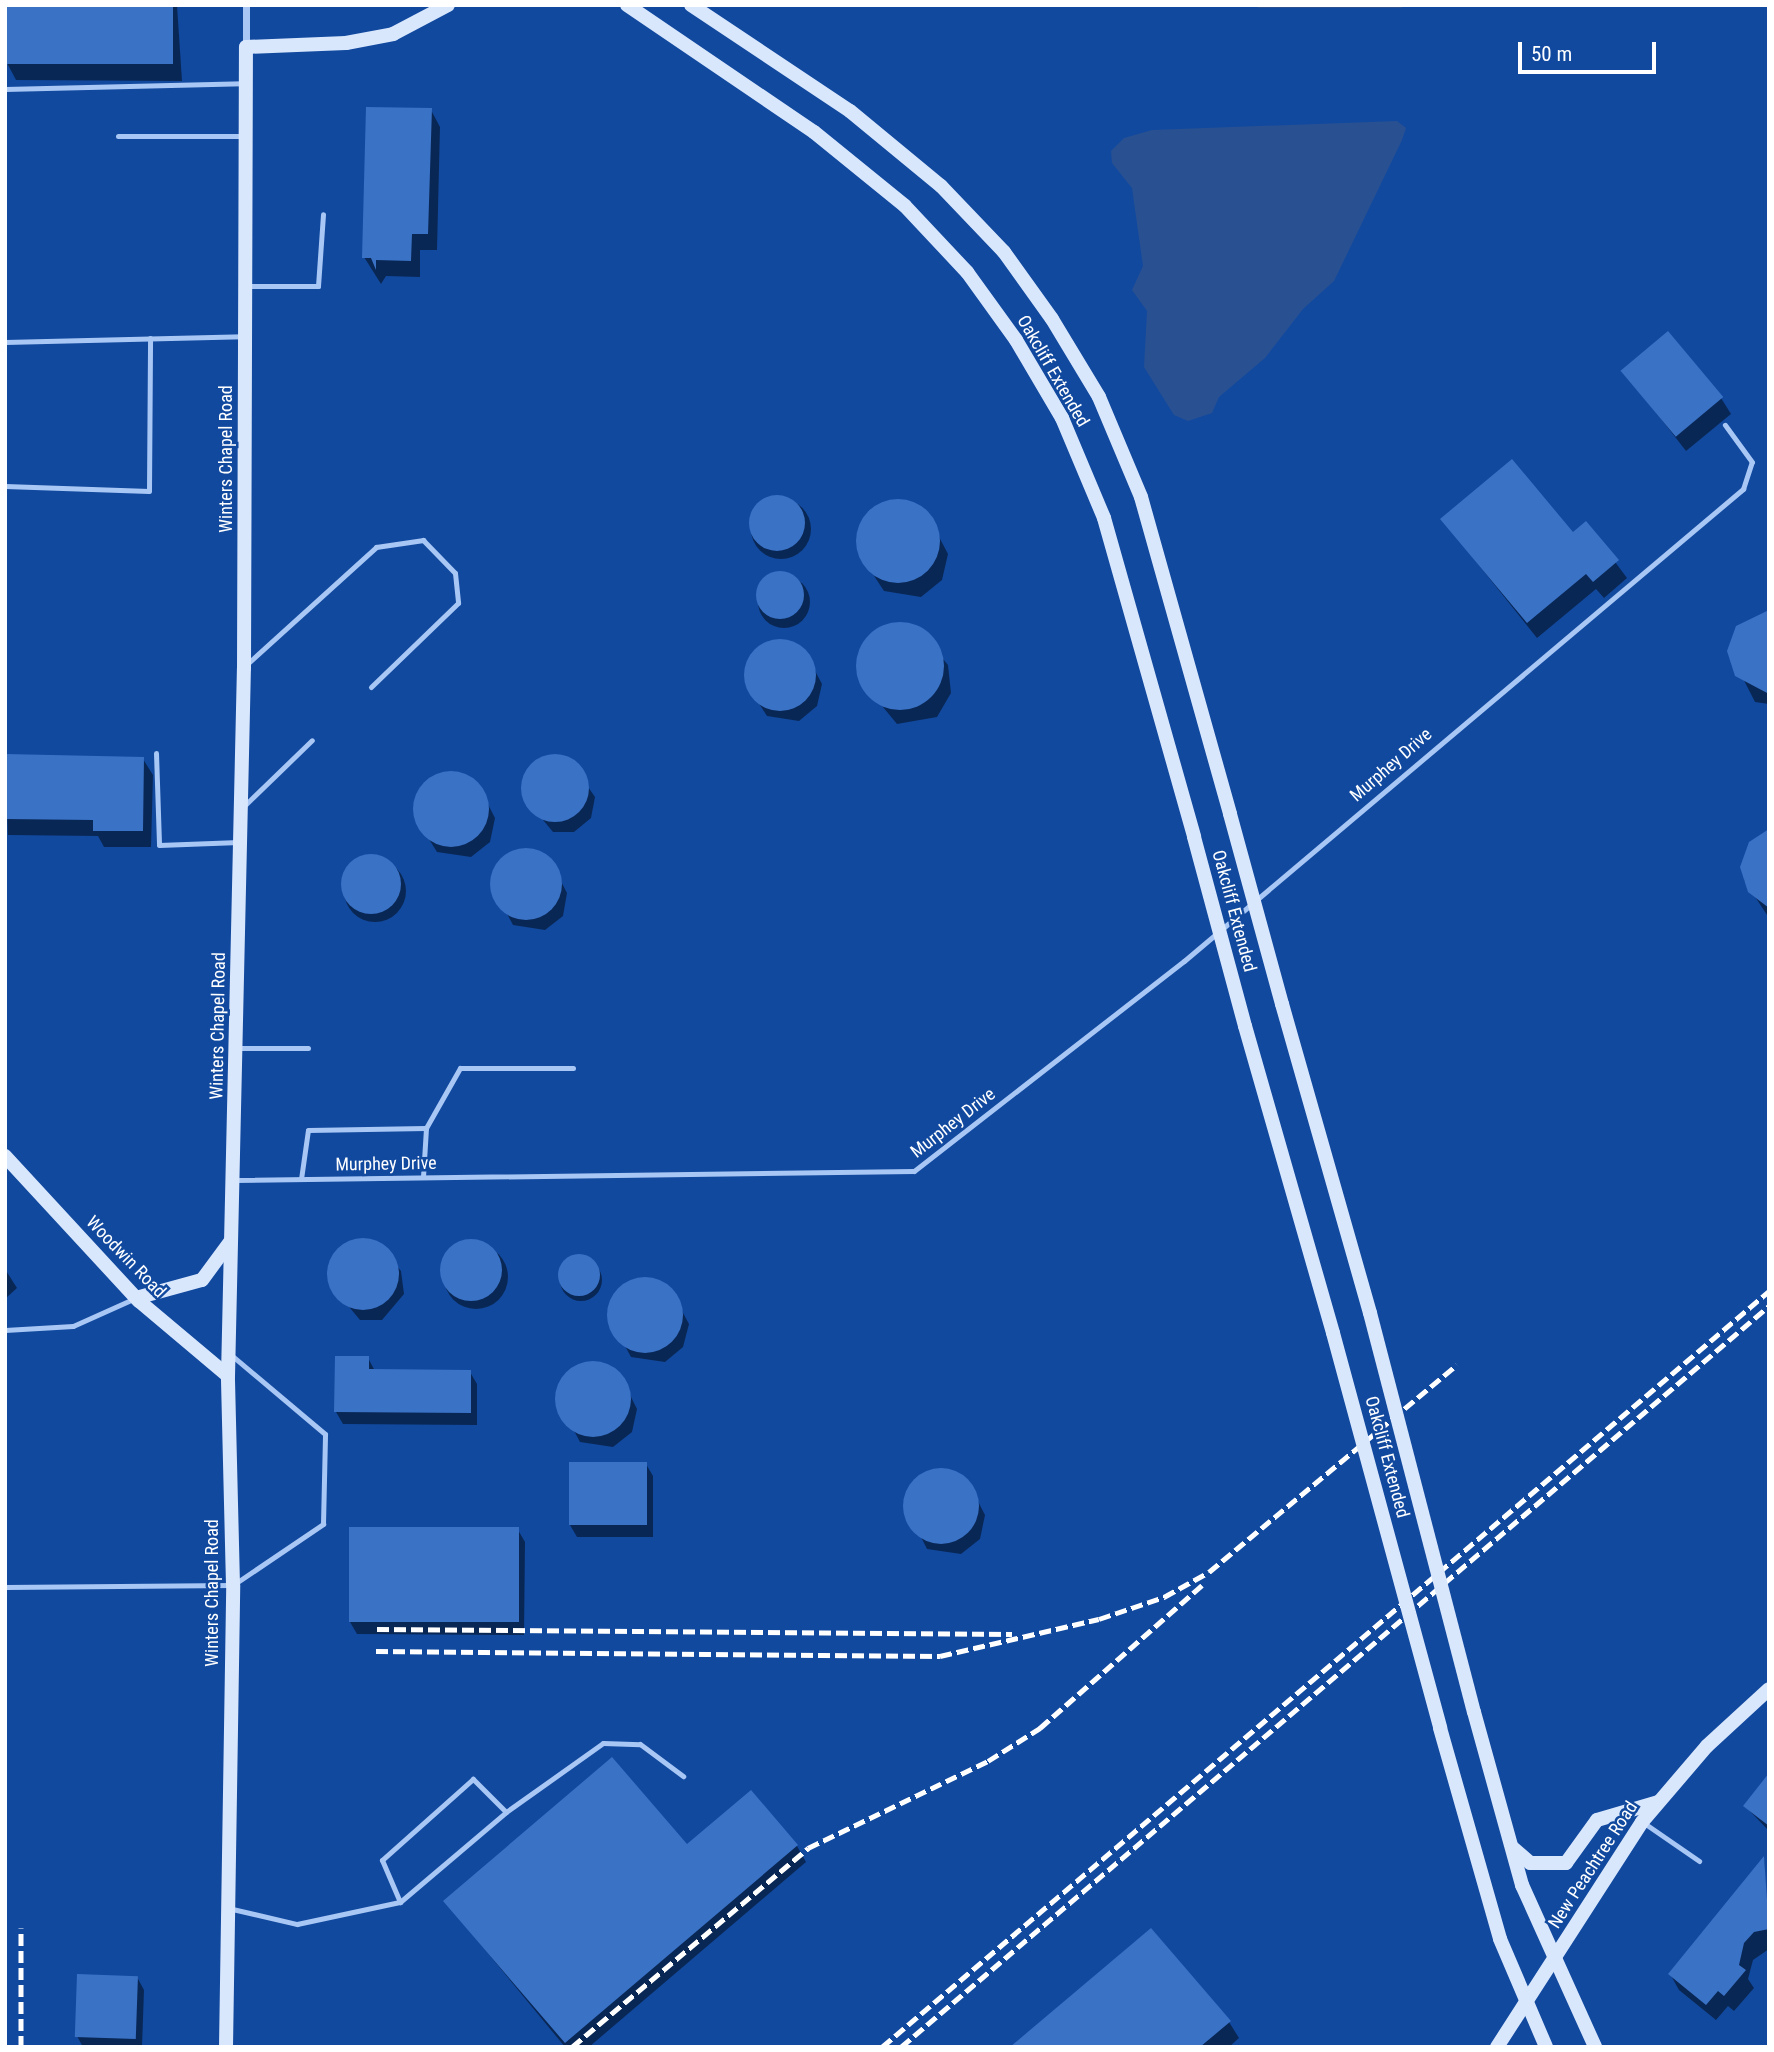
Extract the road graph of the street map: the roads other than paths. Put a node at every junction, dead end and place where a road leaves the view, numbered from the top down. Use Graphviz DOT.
graph roads {
  1 [pos="246,5"];
  2 [pos="449,5"];
  3 [pos="626,5"];
  4 [pos="691,5"];
  5 [pos="246,47"];
  6 [pos="246,83"];
  7 [pos="5,89"];
  8 [pos="118,136"];
  9 [pos="246,136"];
  10 [pos="323,214"];
  11 [pos="245,286"];
  12 [pos="246,336"];
  13 [pos="150,338"];
  14 [pos="5,342"];
  15 [pos="1725,425"];
  16 [pos="5,486"];
  17 [pos="244,667"];
  18 [pos="371,687"];
  19 [pos="312,740"];
  20 [pos="156,752"];
  21 [pos="240,810"];
  22 [pos="239,842"];
  23 [pos="237,1048"];
  24 [pos="308,1048"];
  25 [pos="573,1069"];
  26 [pos="426,1128"];
  27 [pos="5,1156"];
  28 [pos="423,1177"];
  29 [pos="301,1179"];
  30 [pos="235,1180"];
  31 [pos="233,1238"];
  32 [pos="136,1298"];
  33 [pos="5,1330"];
  34 [pos="228,1353"];
  35 [pos="228,1376"];
  36 [pos="233,1585"];
  37 [pos="5,1587"];
  38 [pos="1769,1689"];
  39 [pos="683,1776"];
  40 [pos="1659,1802"];
  41 [pos="506,1812"];
  42 [pos="1642,1822"];
  43 [pos="1511,1846"];
  44 [pos="1699,1861"];
  45 [pos="400,1902"];
  46 [pos="228,1908"];
  47 [pos="1554,1960"];
  48 [pos="1527,2001"];
  49 [pos="226,2047"];
  50 [pos="1497,2047"];
  51 [pos="1546,2047"];
  52 [pos="1595,2047"];
  1 -- 5 [label="street, Winters Chapel Road"];
  2 -- 5 [label="main road"];
  3 -- 48 [label="main road, Oakcliff Extended, bridge"];
  4 -- 43 [label="main road, Oakcliff Extended, bridge"];
  5 -- 6 [label="main road, Winters Chapel Road"];
  6 -- 7 [label="lane"];
  6 -- 9 [label="main road, Winters Chapel Road"];
  8 -- 9 [label="lane"];
  9 -- 11 [label="main road, Winters Chapel Road"];
  10 -- 11 [label="lane"];
  11 -- 12 [label="main road, Winters Chapel Road"];
  12 -- 13 [label="lane"];
  12 -- 17 [label="main road, Winters Chapel Road"];
  13 -- 14 [label="lane"];
  13 -- 16 [label="lane"];
  15 -- 28 [label="lane, Murphey Drive"];
  17 -- 18 [label="lane"];
  17 -- 21 [label="main road, Winters Chapel Road"];
  19 -- 21 [label="lane"];
  20 -- 22 [label="lane"];
  21 -- 22 [label="main road, Winters Chapel Road"];
  22 -- 23 [label="main road, Winters Chapel Road"];
  23 -- 24 [label="lane"];
  23 -- 30 [label="main road, Winters Chapel Road"];
  25 -- 26 [label="lane"];
  26 -- 28 [label="lane"];
  26 -- 29 [label="lane"];
  27 -- 32 [label="main road, Woodwin Road"];
  28 -- 29 [label="lane, Murphey Drive"];
  29 -- 30 [label="lane, Murphey Drive"];
  30 -- 31 [label="main road, Winters Chapel Road"];
  31 -- 32 [label="main road"];
  31 -- 34 [label="main road, Winters Chapel Road"];
  32 -- 33 [label="lane"];
  32 -- 35 [label="main road, Woodwin Road"];
  34 -- 35 [label="main road, Winters Chapel Road"];
  34 -- 36 [label="lane"];
  35 -- 36 [label="main road, Winters Chapel Road"];
  36 -- 37 [label="lane"];
  36 -- 46 [label="main road, Winters Chapel Road"];
  38 -- 40 [label="main road, New Peachtree Road"];
  39 -- 41 [label="lane"];
  40 -- 42 [label="main road, New Peachtree Road"];
  40 -- 43 [label="main road"];
  41 -- 45 [label="lane"];
  41 -- 45 [label="lane"];
  42 -- 44 [label="lane"];
  42 -- 47 [label="main road, New Peachtree Road"];
  43 -- 47 [label="main road, Oakcliff Extended"];
  45 -- 46 [label="lane"];
  46 -- 49 [label="main road, Winters Chapel Road"];
  47 -- 48 [label="main road, New Peachtree Road"];
  47 -- 52 [label="main road, Oakcliff Extended"];
  48 -- 50 [label="main road, New Peachtree Road"];
  48 -- 51 [label="main road, Oakcliff Extended"];
}
